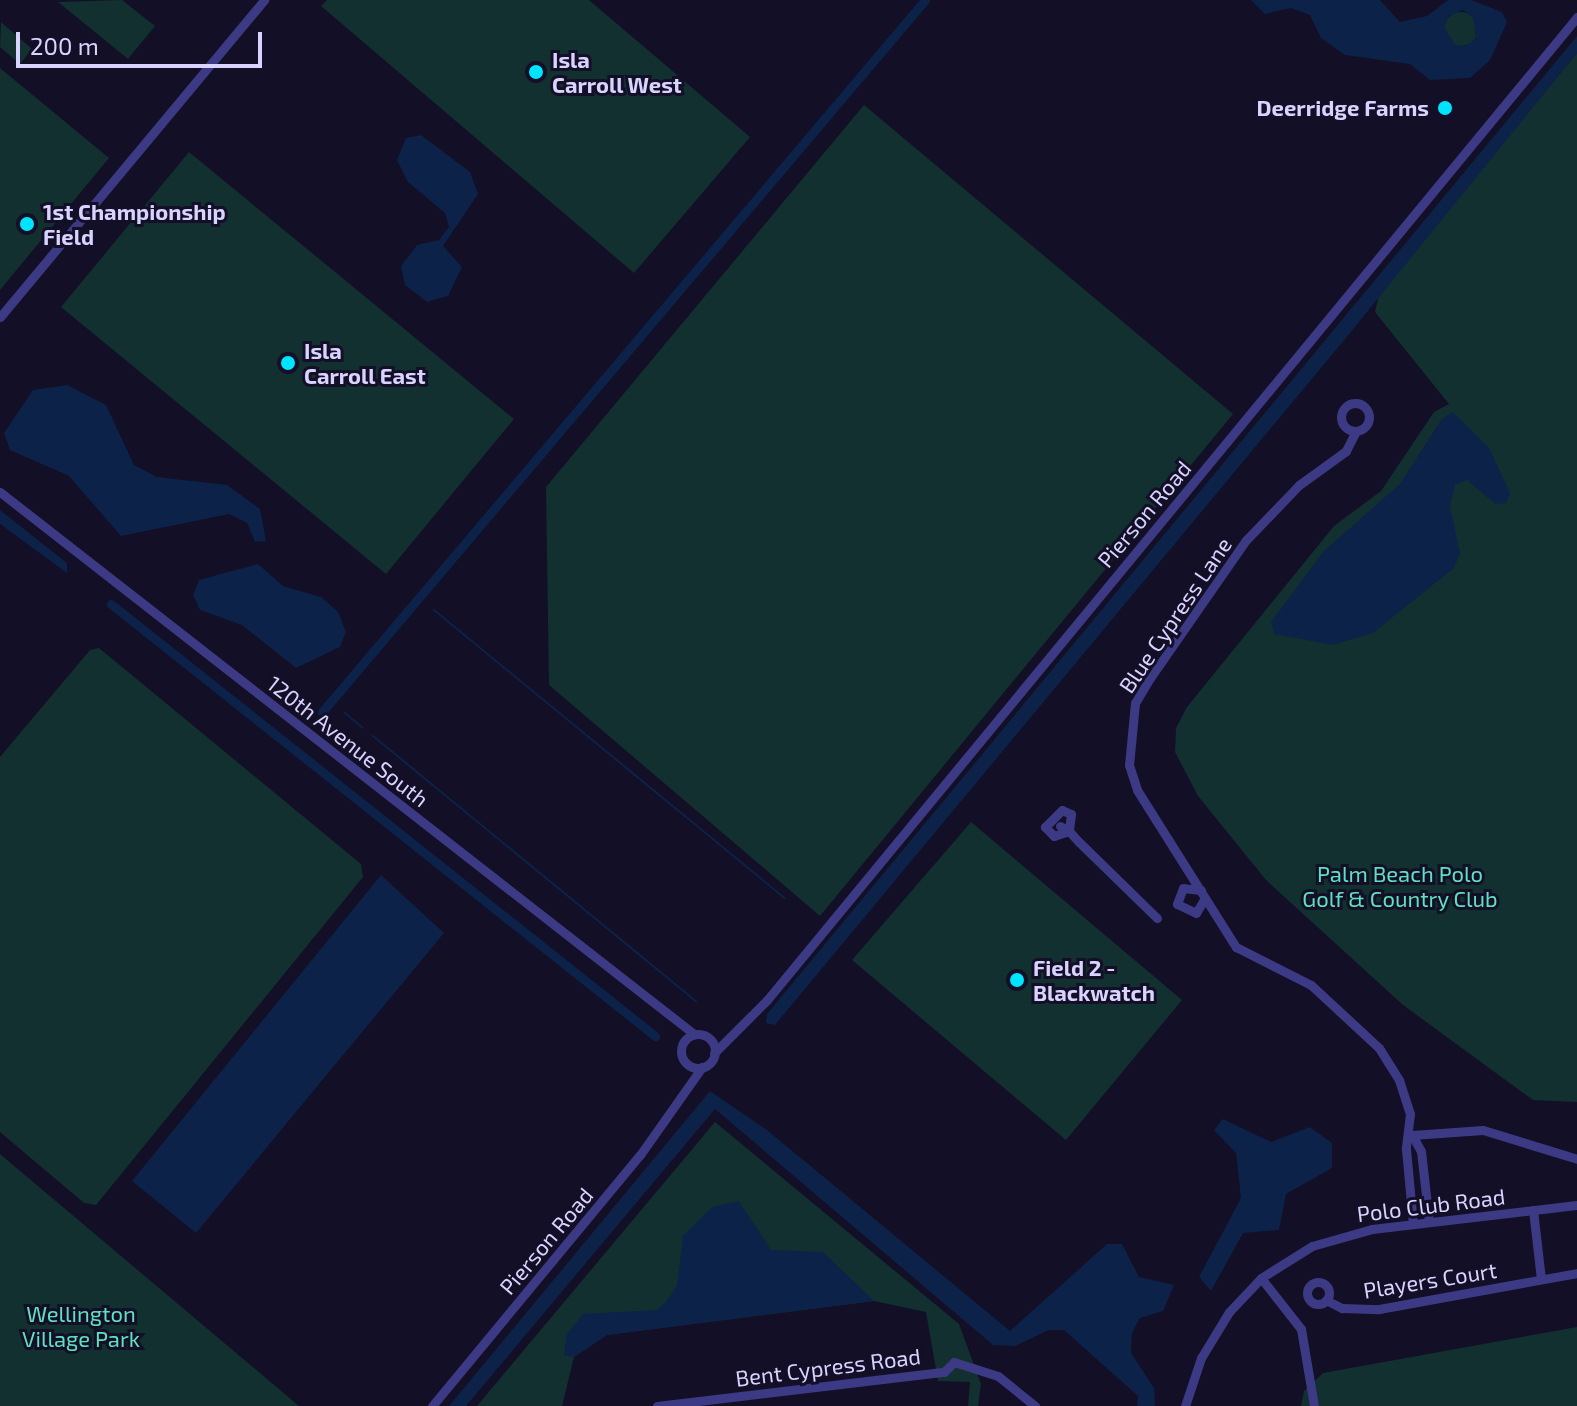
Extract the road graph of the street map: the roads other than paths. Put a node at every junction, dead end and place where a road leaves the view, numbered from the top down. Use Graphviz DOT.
graph roads {
  1 [pos="264,0"];
  2 [pos="1577,17"];
  3 [pos="0,317"];
  4 [pos="1356,431"];
  5 [pos="0,492"];
  6 [pos="1065,828"];
  7 [pos="1157,918"];
  8 [pos="673,1021"];
  9 [pos="732,1029"];
  10 [pos="694,1034"];
  11 [pos="706,1036"];
  12 [pos="683,1043"];
  13 [pos="714,1053"];
  14 [pos="687,1063"];
  15 [pos="702,1067"];
  16 [pos="682,1094"];
  17 [pos="1412,1135"];
  18 [pos="1577,1159"];
  19 [pos="1577,1205"];
  20 [pos="1533,1210"];
  21 [pos="1429,1222"];
  22 [pos="1413,1224"];
  23 [pos="1577,1273"];
  24 [pos="1261,1278"];
  25 [pos="1541,1279"];
  26 [pos="1326,1300"];
  27 [pos="432,1406"];
  28 [pos="657,1406"];
  29 [pos="1035,1406"];
  30 [pos="1185,1406"];
  31 [pos="1314,1406"];
  1 -- 3 [label="street"];
  2 -- 9 [label="street, Pierson Road"];
  4 -- 17 [label="street, Blue Cypress Lane"];
  5 -- 8 [label="street, 120th Avenue South"];
  6 -- 7 [label="street"];
  8 -- 10 [label="street, 120th Avenue South"];
  8 -- 12 [label="street, 120th Avenue South"];
  9 -- 11 [label="street, Pierson Road"];
  9 -- 13 [label="street, Pierson Road"];
  10 -- 11 [label="street"];
  10 -- 12 [label="street"];
  11 -- 13 [label="street"];
  12 -- 14 [label="street"];
  13 -- 15 [label="street"];
  14 -- 15 [label="street"];
  14 -- 16 [label="street, Pierson Road"];
  15 -- 16 [label="street, Pierson Road"];
  16 -- 27 [label="street, Pierson Road"];
  17 -- 18 [label="street"];
  17 -- 21 [label="street, Blue Cypress Lane"];
  17 -- 22 [label="street, Blue Cypress Lane"];
  19 -- 20 [label="street, Polo Club Road"];
  20 -- 21 [label="street, Polo Club Road"];
  20 -- 25 [label="street"];
  21 -- 22 [label="street, Polo Club Road"];
  22 -- 24 [label="street, Polo Club Road"];
  23 -- 25 [label="street, Players Court"];
  24 -- 30 [label="street, Polo Club Road"];
  24 -- 31 [label="street"];
  25 -- 26 [label="street, Players Court"];
  28 -- 29 [label="street, Bent Cypress Road"];
}
